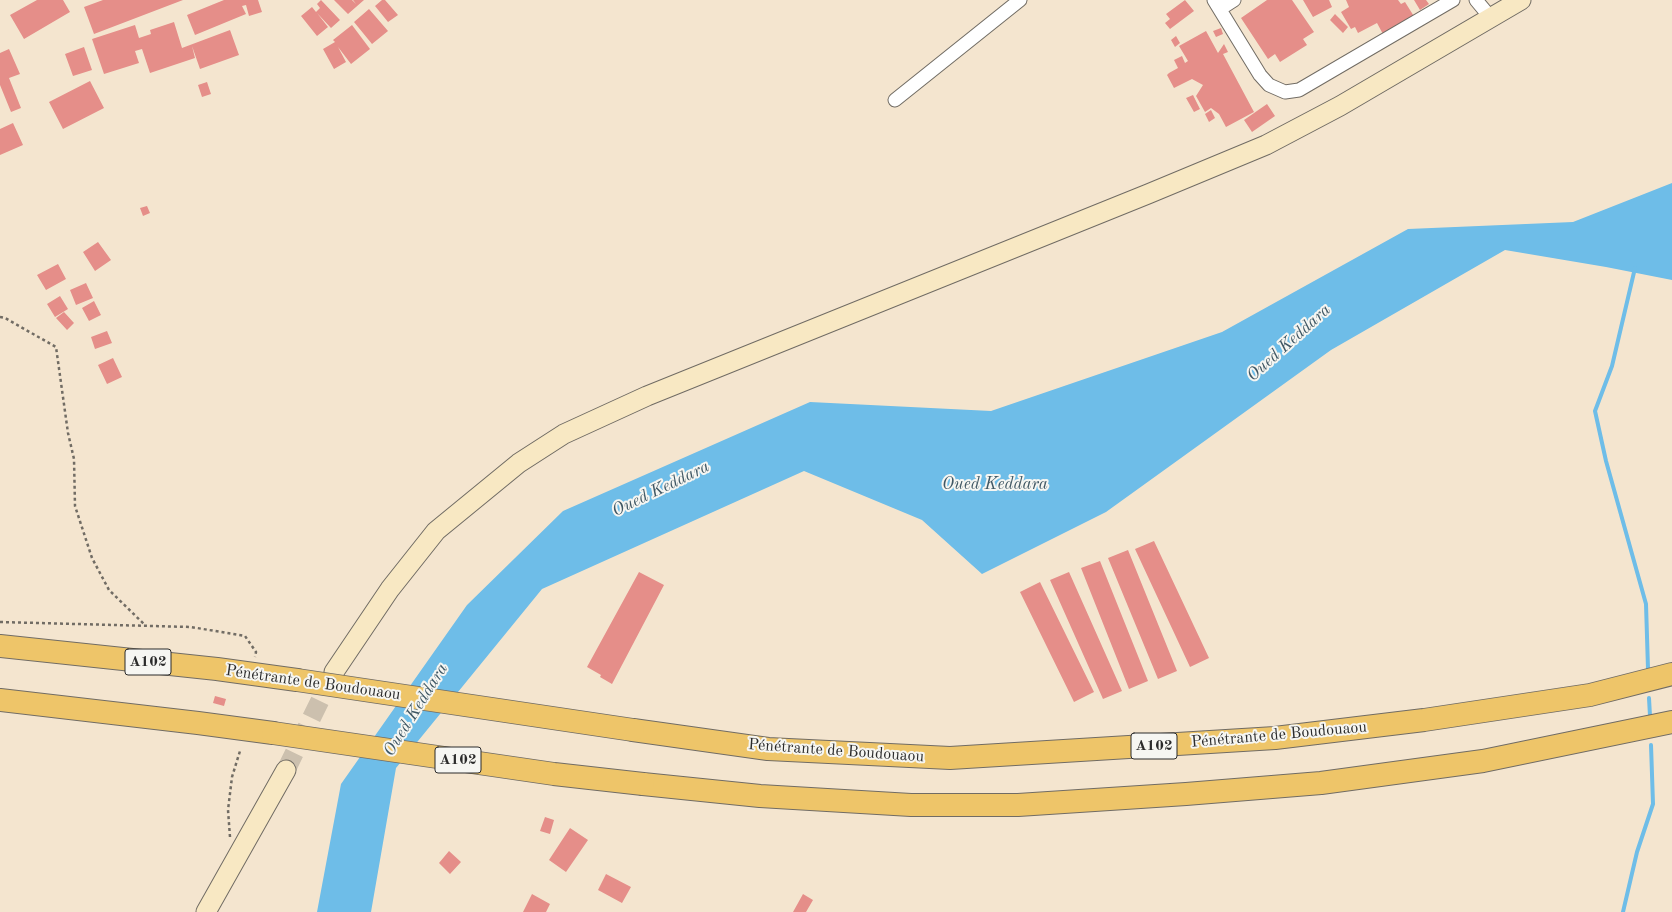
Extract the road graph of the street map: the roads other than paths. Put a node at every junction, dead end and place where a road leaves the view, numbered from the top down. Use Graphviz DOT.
graph roads {
  1 [pos="1020,0"];
  2 [pos="1234,0"];
  3 [pos="1454,0"];
  4 [pos="1476,0"];
  5 [pos="1521,0"];
  6 [pos="1217,4"];
  7 [pos="1491,18"];
  8 [pos="895,100"];
  9 [pos="0,646"];
  10 [pos="334,672"];
  11 [pos="1672,674"];
  12 [pos="0,700"];
  13 [pos="1672,722"];
  14 [pos="286,770"];
  15 [pos="206,912"];
  1 -- 8 [label="street"];
  2 -- 6 [label="street"];
  3 -- 6 [label="street"];
  4 -- 7 [label="street"];
  5 -- 7 [label="main road"];
  7 -- 10 [label="main road"];
  9 -- 11 [label="highway, Pénétrante de Boudouaou / A102, bridge"];
  12 -- 13 [label="highway, A102, bridge"];
  14 -- 15 [label="main road"];
}
